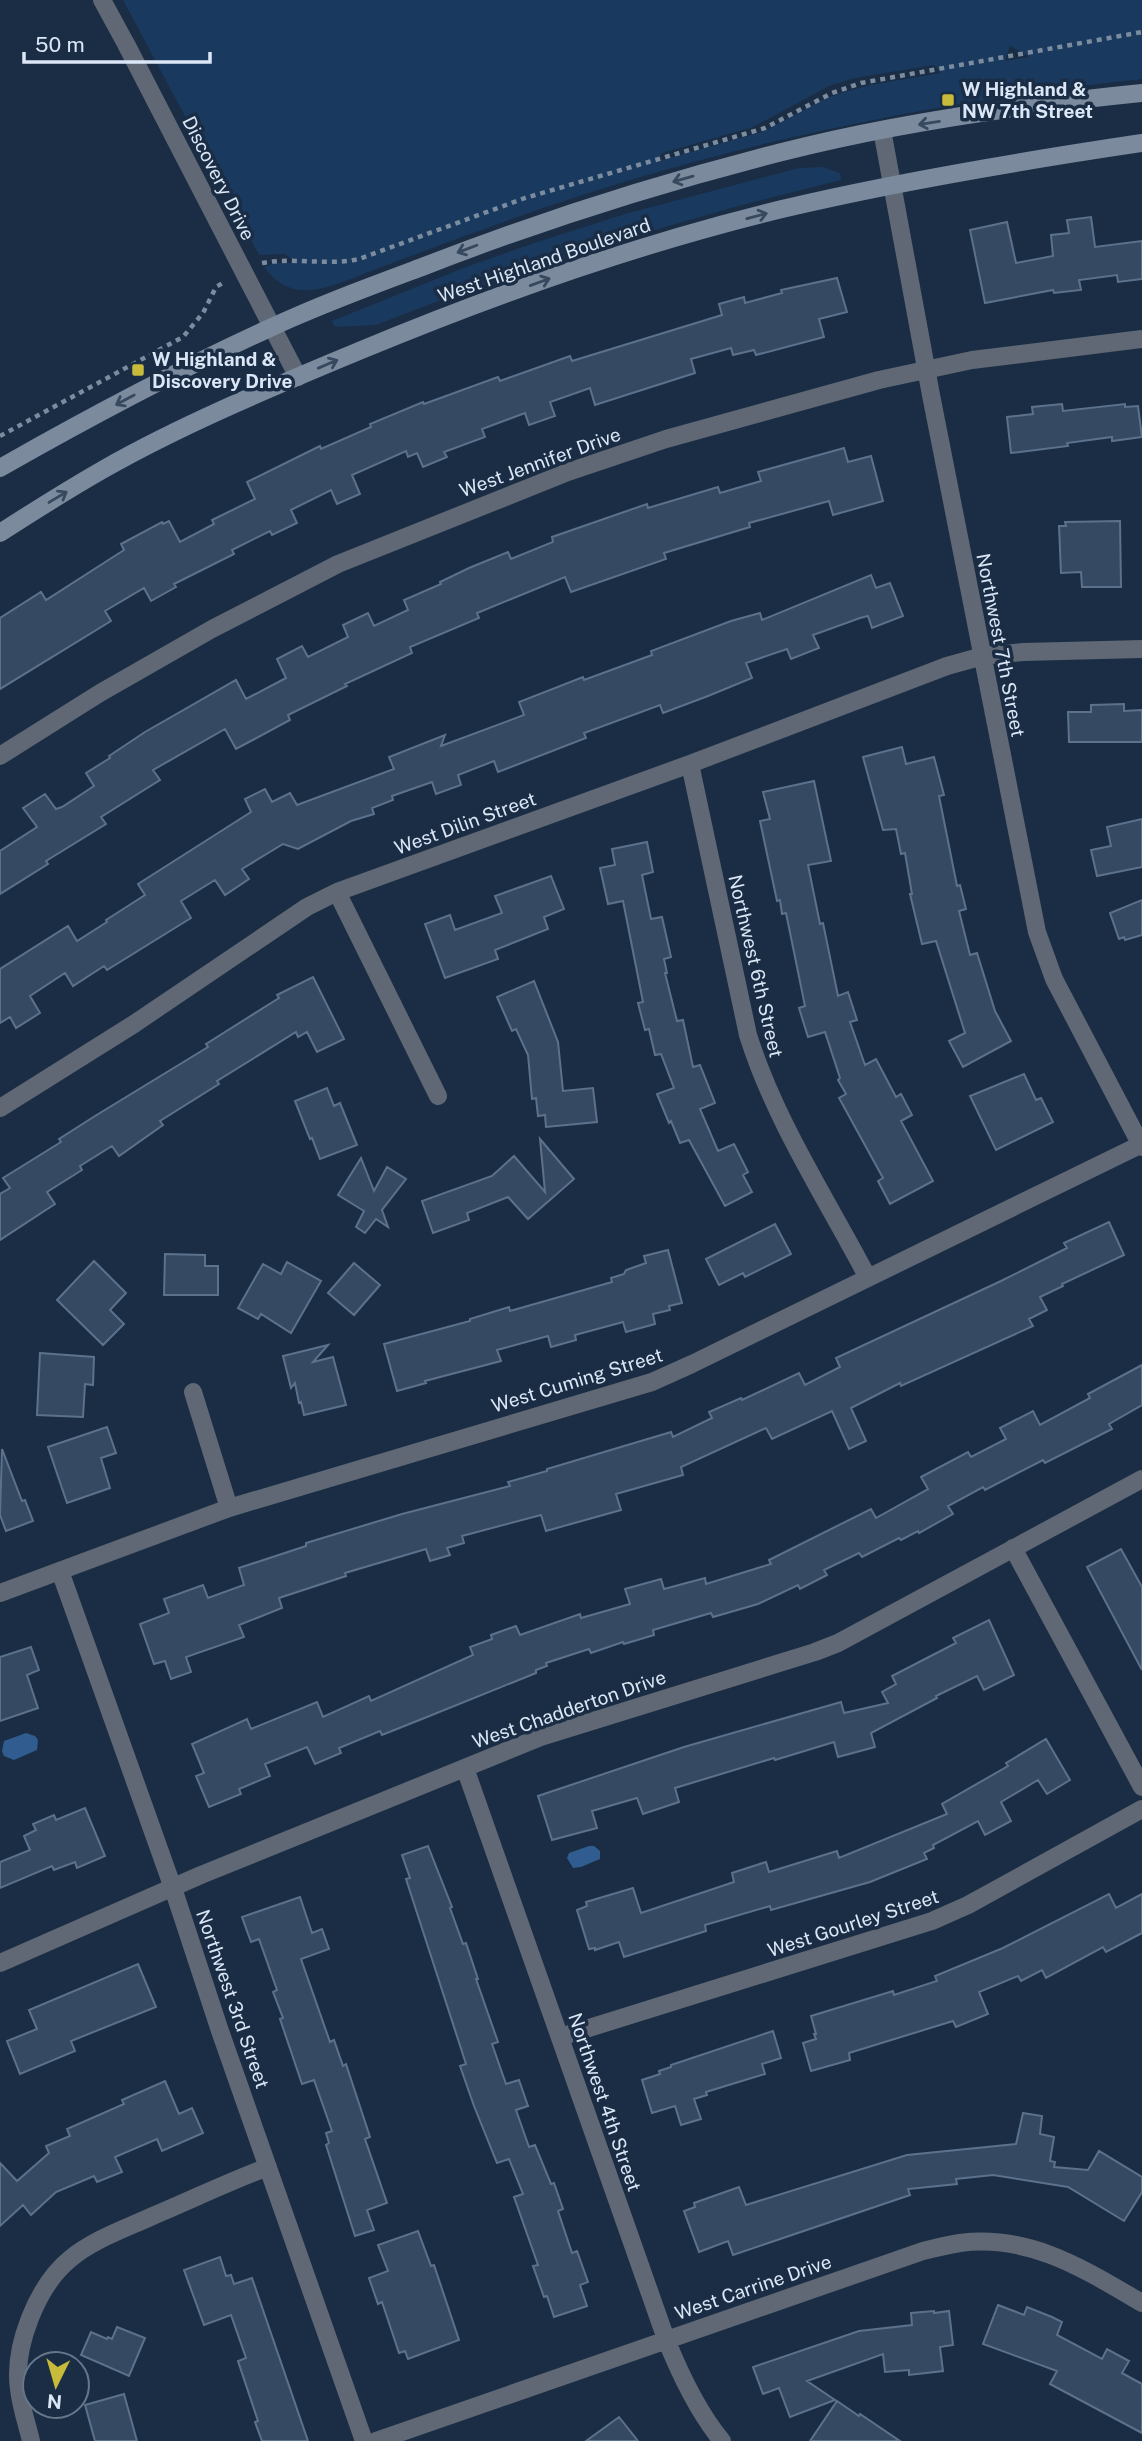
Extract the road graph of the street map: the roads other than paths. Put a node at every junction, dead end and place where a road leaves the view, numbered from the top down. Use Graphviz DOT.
graph roads {
  1 [pos="102,0"];
  2 [pos="1142,93"];
  3 [pos="882,130"];
  4 [pos="1142,143"];
  5 [pos="892,186"];
  6 [pos="272,327"];
  7 [pos="1142,339"];
  8 [pos="927,368"];
  9 [pos="298,377"];
  10 [pos="0,468"];
  11 [pos="0,533"];
  12 [pos="1142,649"];
  13 [pos="983,656"];
  14 [pos="0,756"];
  15 [pos="690,764"];
  16 [pos="337,892"];
  17 [pos="438,1097"];
  18 [pos="0,1108"];
  19 [pos="1142,1145"];
  20 [pos="868,1278"];
  21 [pos="193,1392"];
  22 [pos="1142,1479"];
  23 [pos="229,1508"];
  24 [pos="1013,1548"];
  25 [pos="60,1571"];
  26 [pos="0,1593"];
  27 [pos="465,1768"];
  28 [pos="1142,1787"];
  29 [pos="1142,1809"];
  30 [pos="173,1888"];
  31 [pos="0,1963"];
  32 [pos="560,2037"];
  33 [pos="268,2167"];
  34 [pos="1142,2303"];
  35 [pos="666,2339"];
  36 [pos="31,2441"];
  37 [pos="364,2441"];
  38 [pos="376,2441"];
  39 [pos="722,2441"];
  1 -- 6 [label="street, Discovery Drive"];
  2 -- 3 [label="main road, West Highland Boulevard, one-way"];
  3 -- 5 [label="street, Northwest 7th Street"];
  3 -- 6 [label="main road, West Highland Boulevard, one-way"];
  4 -- 5 [label="main road, West Highland Boulevard"];
  5 -- 8 [label="street, Northwest 7th Street"];
  9 -- 5 [label="main road, West Highland Boulevard, one-way"];
  6 -- 9 [label="street, Discovery Drive"];
  6 -- 10 [label="main road, West Highland Boulevard, one-way"];
  7 -- 8 [label="street, West Jennifer Drive"];
  8 -- 13 [label="street, Northwest 7th Street"];
  8 -- 14 [label="street, West Jennifer Drive"];
  11 -- 9 [label="main road, West Highland Boulevard, one-way"];
  12 -- 13 [label="street, West Dilin Street"];
  13 -- 15 [label="street, West Dilin Street"];
  13 -- 19 [label="street, Northwest 7th Street"];
  15 -- 16 [label="street, West Dilin Street"];
  15 -- 20 [label="street, Northwest 6th Street"];
  16 -- 17 [label="street"];
  16 -- 18 [label="street, West Dilin Street"];
  19 -- 20 [label="street, West Cuming Street"];
  20 -- 23 [label="street, West Cuming Street"];
  21 -- 23 [label="street"];
  22 -- 24 [label="street, West Chadderton Drive"];
  23 -- 25 [label="street, West Cuming Street"];
  24 -- 27 [label="street, West Chadderton Drive"];
  24 -- 28 [label="street"];
  25 -- 26 [label="street, West Cuming Street"];
  25 -- 30 [label="street, Northwest 3rd Street"];
  27 -- 30 [label="street, West Chadderton Drive"];
  27 -- 32 [label="street, Northwest 4th Street"];
  29 -- 32 [label="street, West Gourley Street"];
  30 -- 31 [label="street, West Chadderton Drive"];
  30 -- 33 [label="street, Northwest 3rd Street"];
  32 -- 35 [label="street, Northwest 4th Street"];
  33 -- 36 [label="street"];
  33 -- 37 [label="street, Northwest 3rd Street"];
  34 -- 35 [label="street, West Carrine Drive"];
  35 -- 38 [label="street, West Carrine Drive"];
  35 -- 39 [label="street, Northwest 4th Street"];
}
